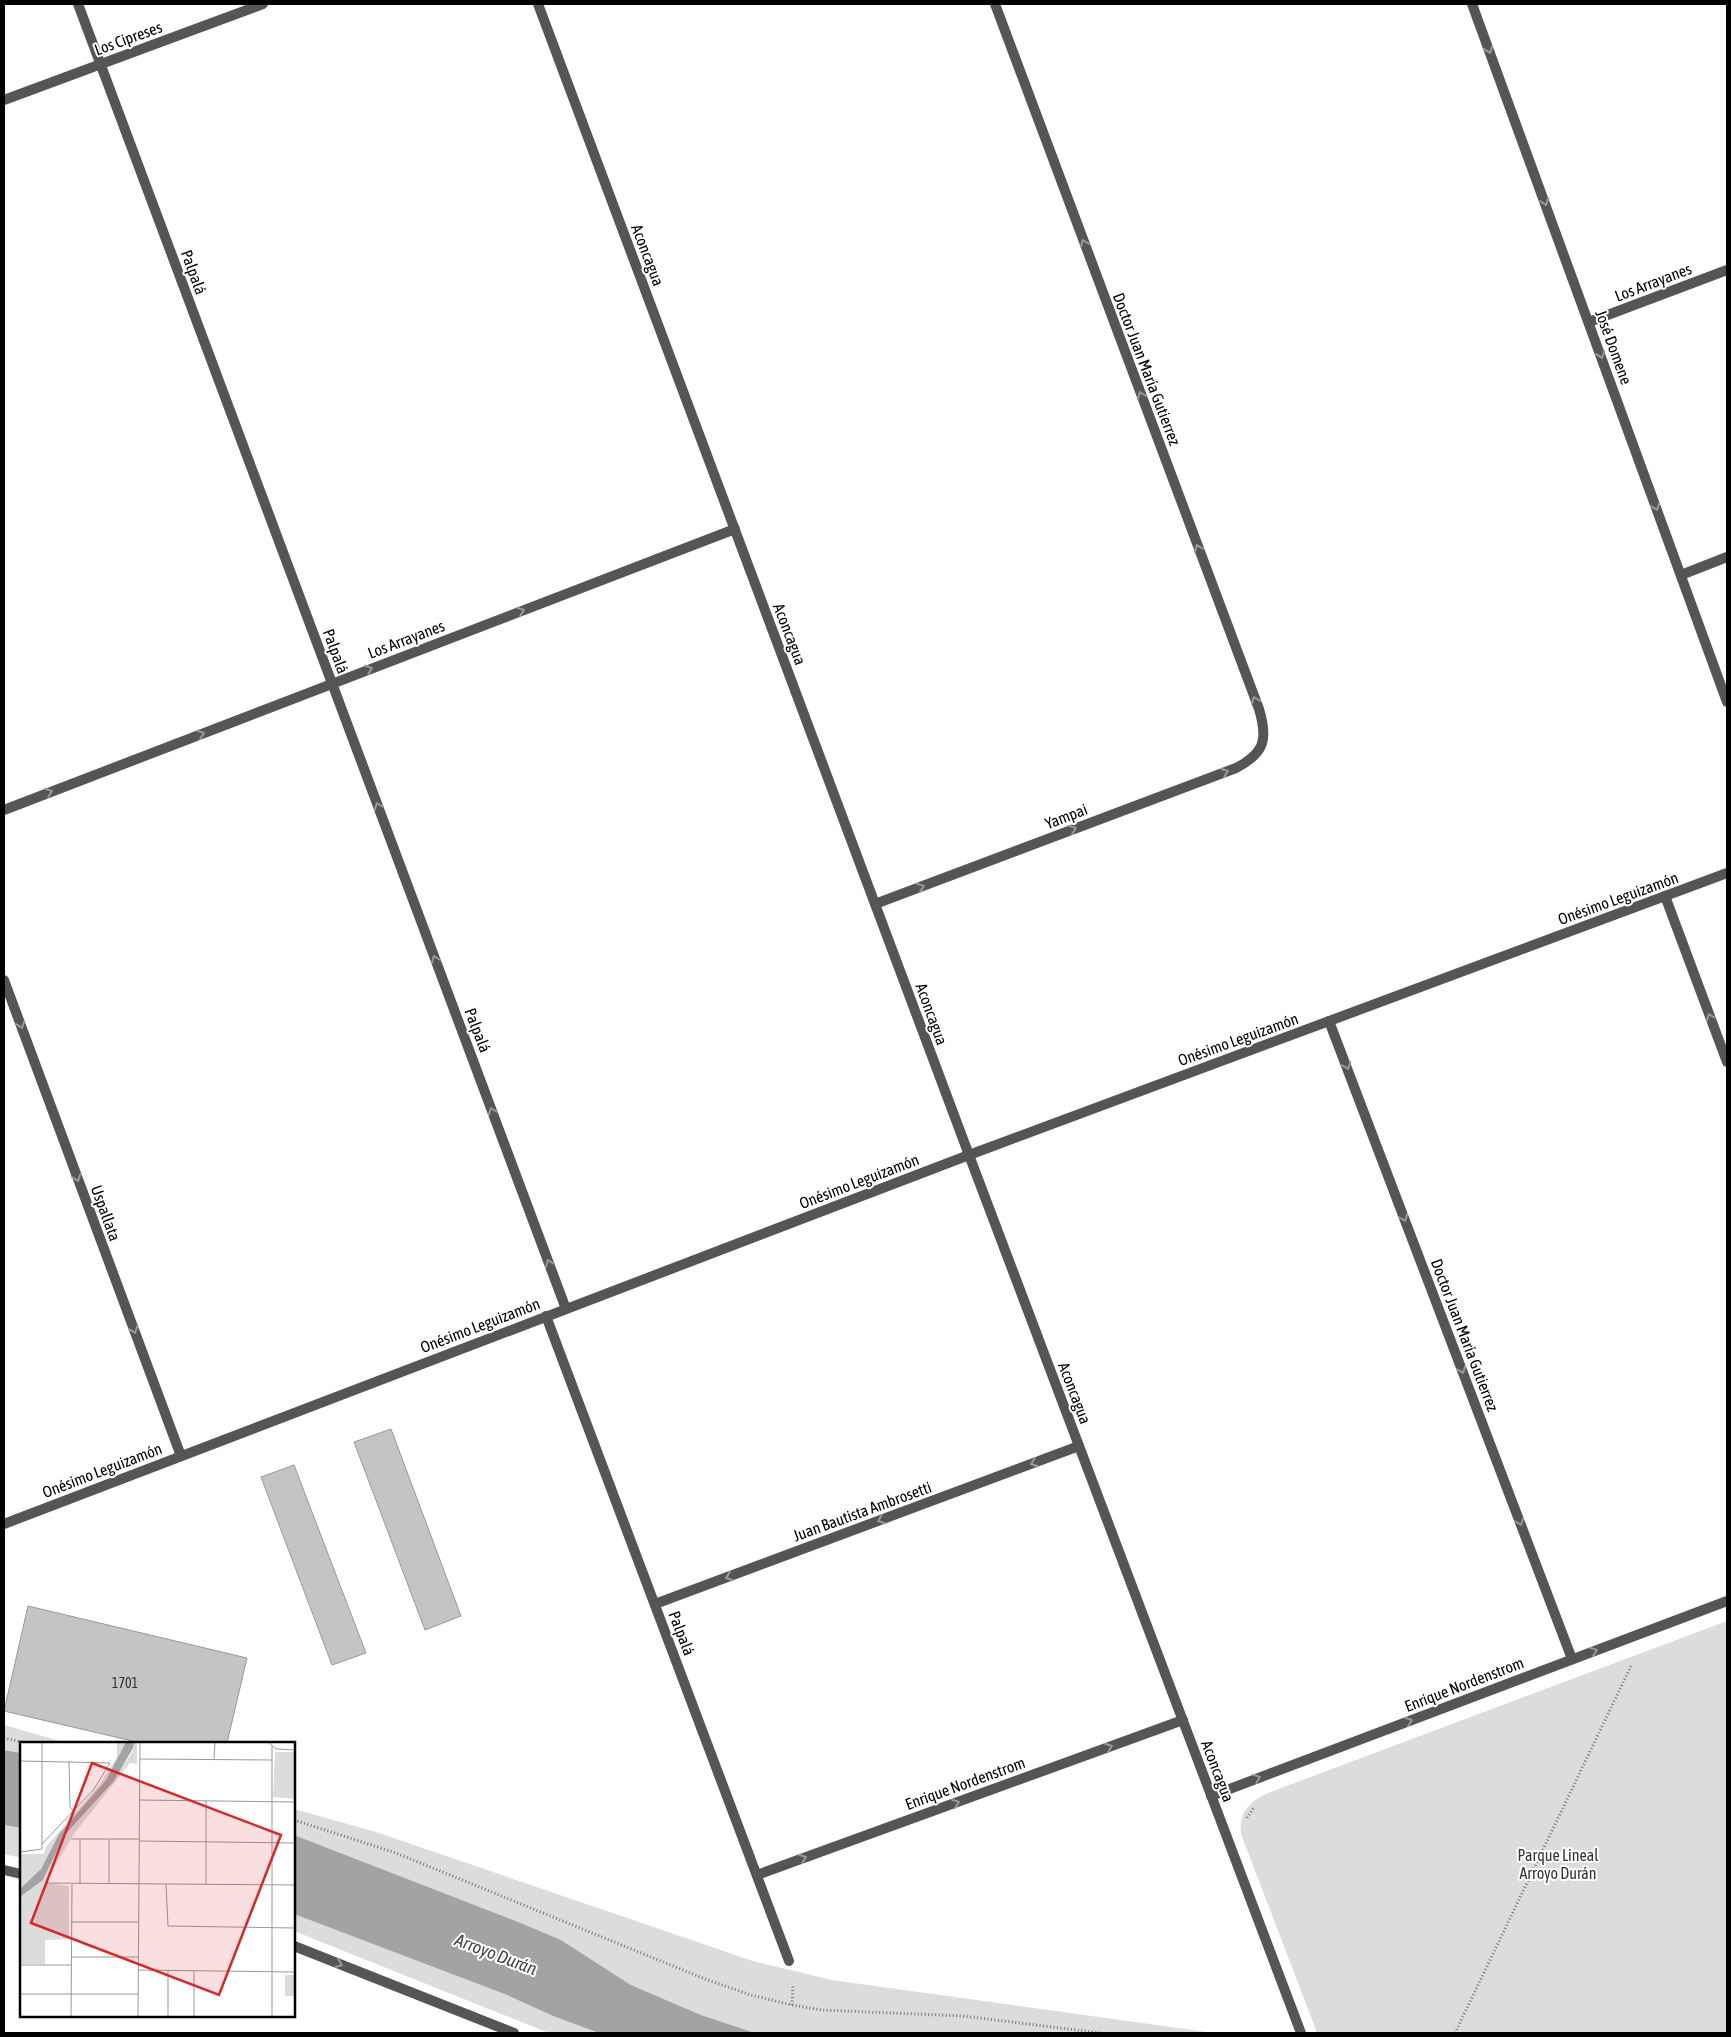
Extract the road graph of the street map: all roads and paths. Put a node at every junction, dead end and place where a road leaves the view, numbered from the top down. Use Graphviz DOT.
graph roads {
  1 [pos="78,4"];
  2 [pos="263,4"];
  3 [pos="538,4"];
  4 [pos="995,4"];
  5 [pos="1472,4"];
  6 [pos="100,64"];
  7 [pos="4,100"];
  8 [pos="1727,270"];
  9 [pos="1589,322"];
  10 [pos="734,529"];
  11 [pos="1727,558"];
  12 [pos="1681,575"];
  13 [pos="332,684"];
  14 [pos="1727,702"];
  15 [pos="1262,747"];
  16 [pos="4,810"];
  17 [pos="1727,874"];
  18 [pos="1665,896"];
  19 [pos="875,904"];
  20 [pos="4,980"];
  21 [pos="1329,1021"];
  22 [pos="1727,1062"];
  23 [pos="969,1154"];
  24 [pos="566,1309"];
  25 [pos="546,1316"];
  26 [pos="1079,1446"];
  27 [pos="181,1456"];
  28 [pos="4,1524"];
  29 [pos="1727,1601"];
  30 [pos="655,1604"];
  31 [pos="1572,1659"];
  32 [pos="1640,1662"];
  33 [pos="1631,1666"];
  34 [pos="1622,1669"];
  35 [pos="1182,1720"];
  36 [pos="4,1738"];
  37 [pos="22,1742"];
  38 [pos="1212,1796"];
  39 [pos="1259,1804"];
  40 [pos="295,1820"];
  41 [pos="1246,1825"];
  42 [pos="4,1870"];
  43 [pos="20,1874"];
  44 [pos="757,1875"];
  45 [pos="295,1946"];
  46 [pos="789,1961"];
  47 [pos="514,2033"];
  48 [pos="1101,2033"];
  49 [pos="1301,2033"];
  50 [pos="1455,2033"];
  1 -- 6 [label="street, Palpalá"];
  2 -- 6 [label="street, Los Cipreses"];
  3 -- 10 [label="street, Aconcagua"];
  15 -- 4 [label="street, Doctor Juan María Gutierrez, one-way"];
  5 -- 9 [label="street, José Domene, one-way"];
  6 -- 7 [label="street, Los Cipreses"];
  6 -- 13 [label="street, Palpalá"];
  8 -- 9 [label="street, Los Arrayanes"];
  9 -- 12 [label="street, José Domene, one-way"];
  13 -- 10 [label="street, Los Arrayanes, one-way"];
  10 -- 19 [label="street, Aconcagua"];
  11 -- 12 [label="street"];
  12 -- 14 [label="street, José Domene"];
  16 -- 13 [label="street, Los Arrayanes, one-way"];
  24 -- 13 [label="street, Palpalá, one-way"];
  19 -- 15 [label="street, Yampai, one-way"];
  17 -- 18 [label="street, Onésimo Leguizamón"];
  18 -- 21 [label="street, Onésimo Leguizamón"];
  22 -- 18 [label="street, one-way"];
  19 -- 23 [label="street, Aconcagua"];
  20 -- 27 [label="street, Uspallata, one-way"];
  21 -- 23 [label="street, Onésimo Leguizamón"];
  21 -- 31 [label="street, Doctor Juan María Gutierrez, one-way"];
  23 -- 24 [label="street, Onésimo Leguizamón"];
  23 -- 26 [label="street, Aconcagua"];
  24 -- 25 [label="street, Onésimo Leguizamón"];
  25 -- 27 [label="street, Onésimo Leguizamón"];
  25 -- 30 [label="street, Palpalá"];
  26 -- 30 [label="street, Juan Bautista Ambrosetti, one-way"];
  26 -- 35 [label="street, Aconcagua"];
  27 -- 28 [label="street, Onésimo Leguizamón"];
  31 -- 29 [label="street, Enrique Nordenstrom, one-way"];
  30 -- 44 [label="street, Palpalá"];
  38 -- 31 [label="street, Enrique Nordenstrom, one-way"];
  32 -- 33 [label="path"];
  33 -- 34 [label="path"];
  33 -- 50 [label="path"];
  35 -- 38 [label="street, Aconcagua"];
  44 -- 35 [label="street, Enrique Nordenstrom, one-way"];
  36 -- 37 [label="path"];
  38 -- 49 [label="street, Aconcagua"];
  39 -- 41 [label="path"];
  40 -- 48 [label="path"];
  42 -- 43 [label="street"];
  44 -- 46 [label="street, Palpalá"];
  45 -- 47 [label="street, one-way"];
}
